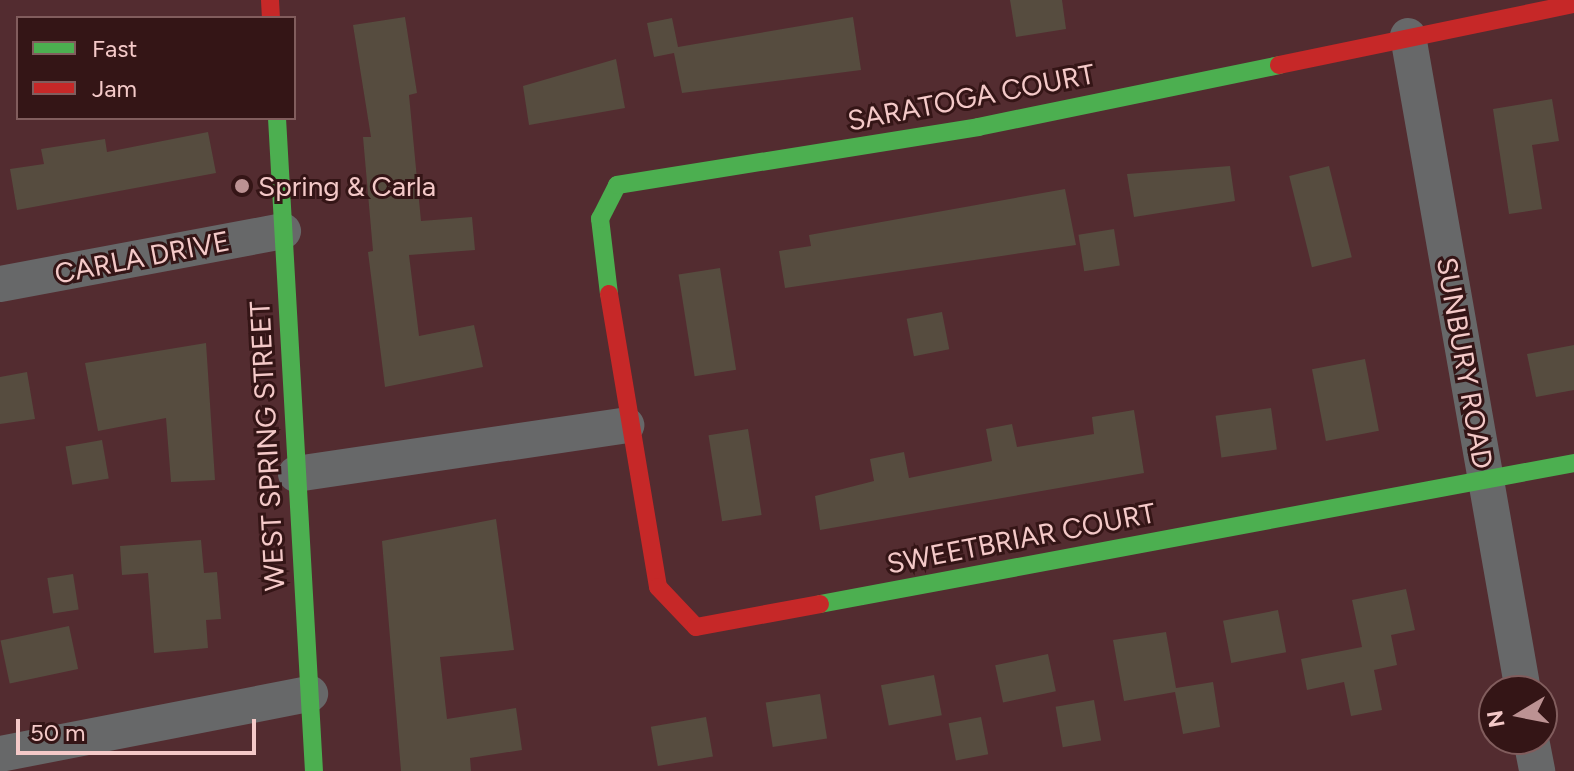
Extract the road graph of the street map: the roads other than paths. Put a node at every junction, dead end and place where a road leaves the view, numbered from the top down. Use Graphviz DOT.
graph roads {
  1 [pos="1574,4"];
  2 [pos="1408,36"];
  3 [pos="277,120"];
  4 [pos="283,231"];
  5 [pos="0,284"];
  6 [pos="626,425"];
  7 [pos="1574,463"];
  8 [pos="296,474"];
  9 [pos="1486,480"];
  10 [pos="1520,675"];
  11 [pos="310,694"];
  12 [pos="0,754"];
  13 [pos="314,771"];
  1 -- 2 [label="street, SARATOGA COURT"];
  2 -- 6 [label="street, SARATOGA COURT"];
  2 -- 9 [label="street, SUNBURY ROAD"];
  3 -- 4 [label="street, WEST SPRING STREET"];
  4 -- 5 [label="street, CARLA DRIVE"];
  4 -- 8 [label="street, WEST SPRING STREET"];
  6 -- 8 [label="street"];
  6 -- 9 [label="street, SWEETBRIAR COURT"];
  7 -- 9 [label="street, SWEETBRIAR COURT"];
  8 -- 11 [label="street, WEST SPRING STREET"];
  9 -- 10 [label="street, SUNBURY ROAD"];
  11 -- 12 [label="street"];
  11 -- 13 [label="street, WEST SPRING STREET"];
}
